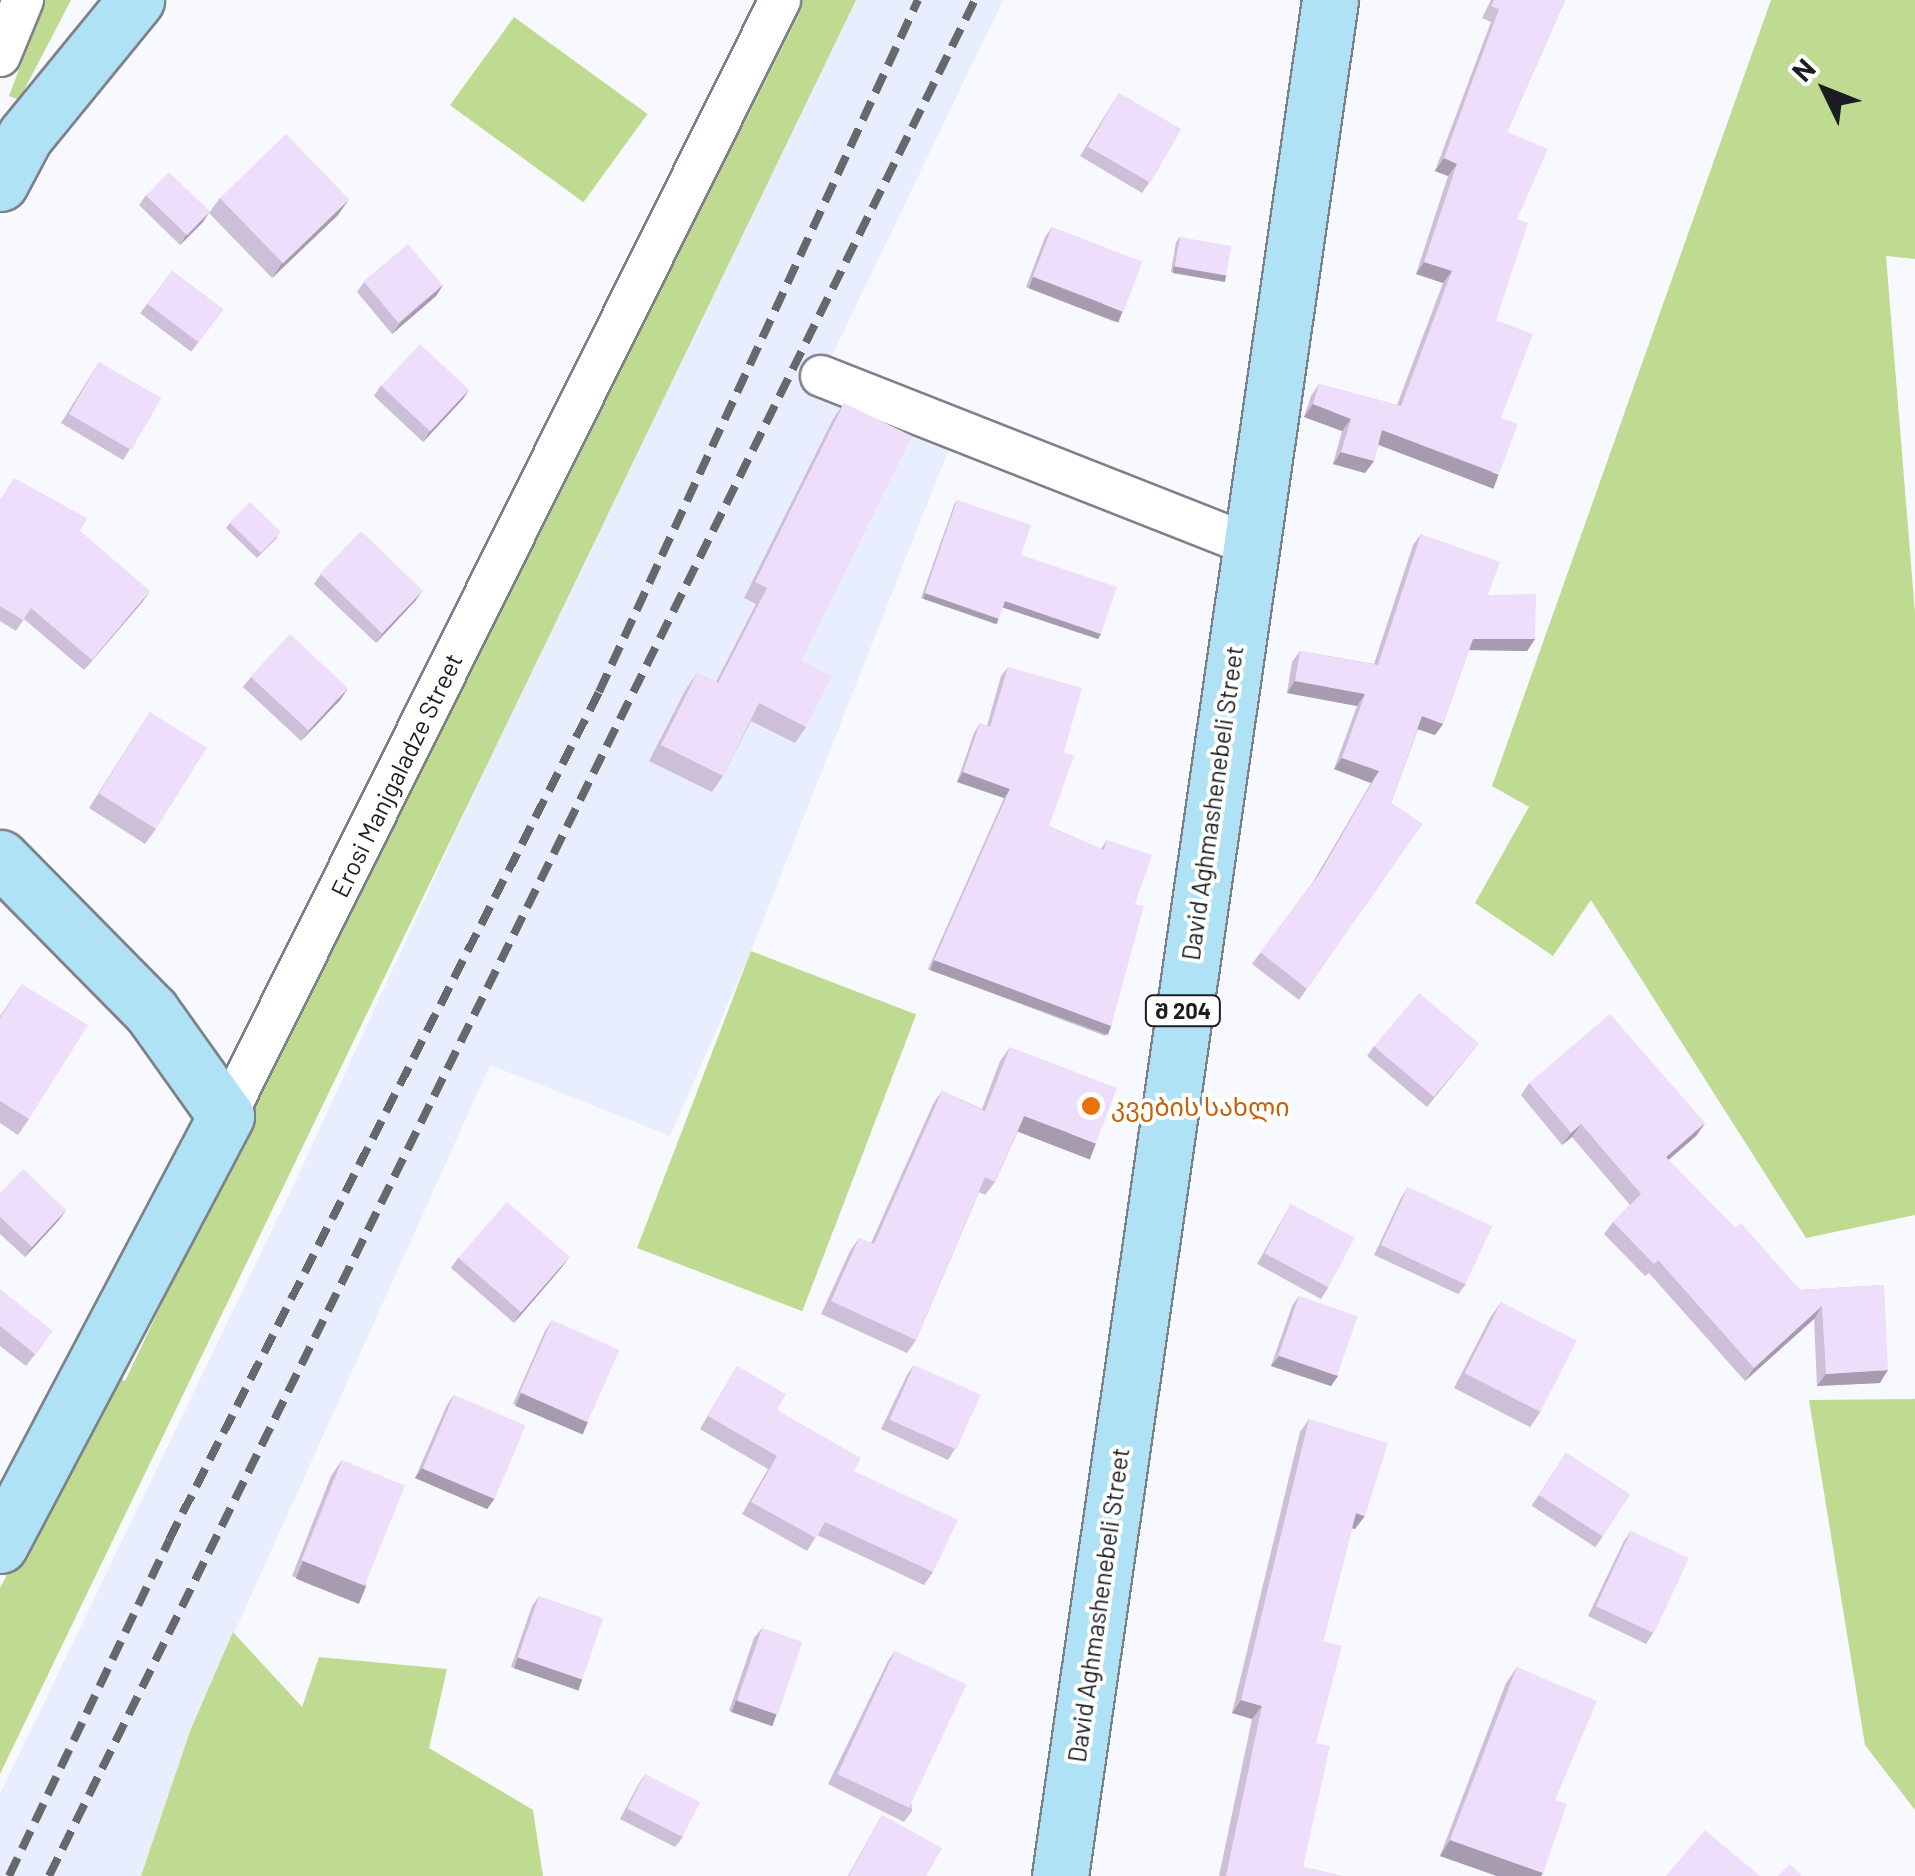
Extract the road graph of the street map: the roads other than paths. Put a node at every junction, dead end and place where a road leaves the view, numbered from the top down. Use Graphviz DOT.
graph roads {
  1 [pos="23,0"];
  2 [pos="136,0"];
  3 [pos="1301,0"];
  4 [pos="1330,0"];
  5 [pos="764,11"];
  6 [pos="0,56"];
  7 [pos="1306,146"];
  8 [pos="0,184"];
  9 [pos="822,376"];
  10 [pos="1249,545"];
  11 [pos="0,858"];
  12 [pos="226,1116"];
  13 [pos="0,1545"];
  14 [pos="1060,1876"];
  1 -- 6 [label="street"];
  2 -- 8 [label="main road"];
  3 -- 7 [label="main road, David Aghmashenebeli Street / შ 204"];
  4 -- 7 [label="main road, David Aghmashenebeli Street / შ 204"];
  5 -- 12 [label="street, Erosi Manjgaladze Street"];
  7 -- 10 [label="main road, David Aghmashenebeli Street / შ 204"];
  9 -- 10 [label="street"];
  10 -- 14 [label="main road, David Aghmashenebeli Street / შ 204"];
  11 -- 12 [label="main road"];
  12 -- 13 [label="main road, Erosi Manjgaladze Street"];
}
